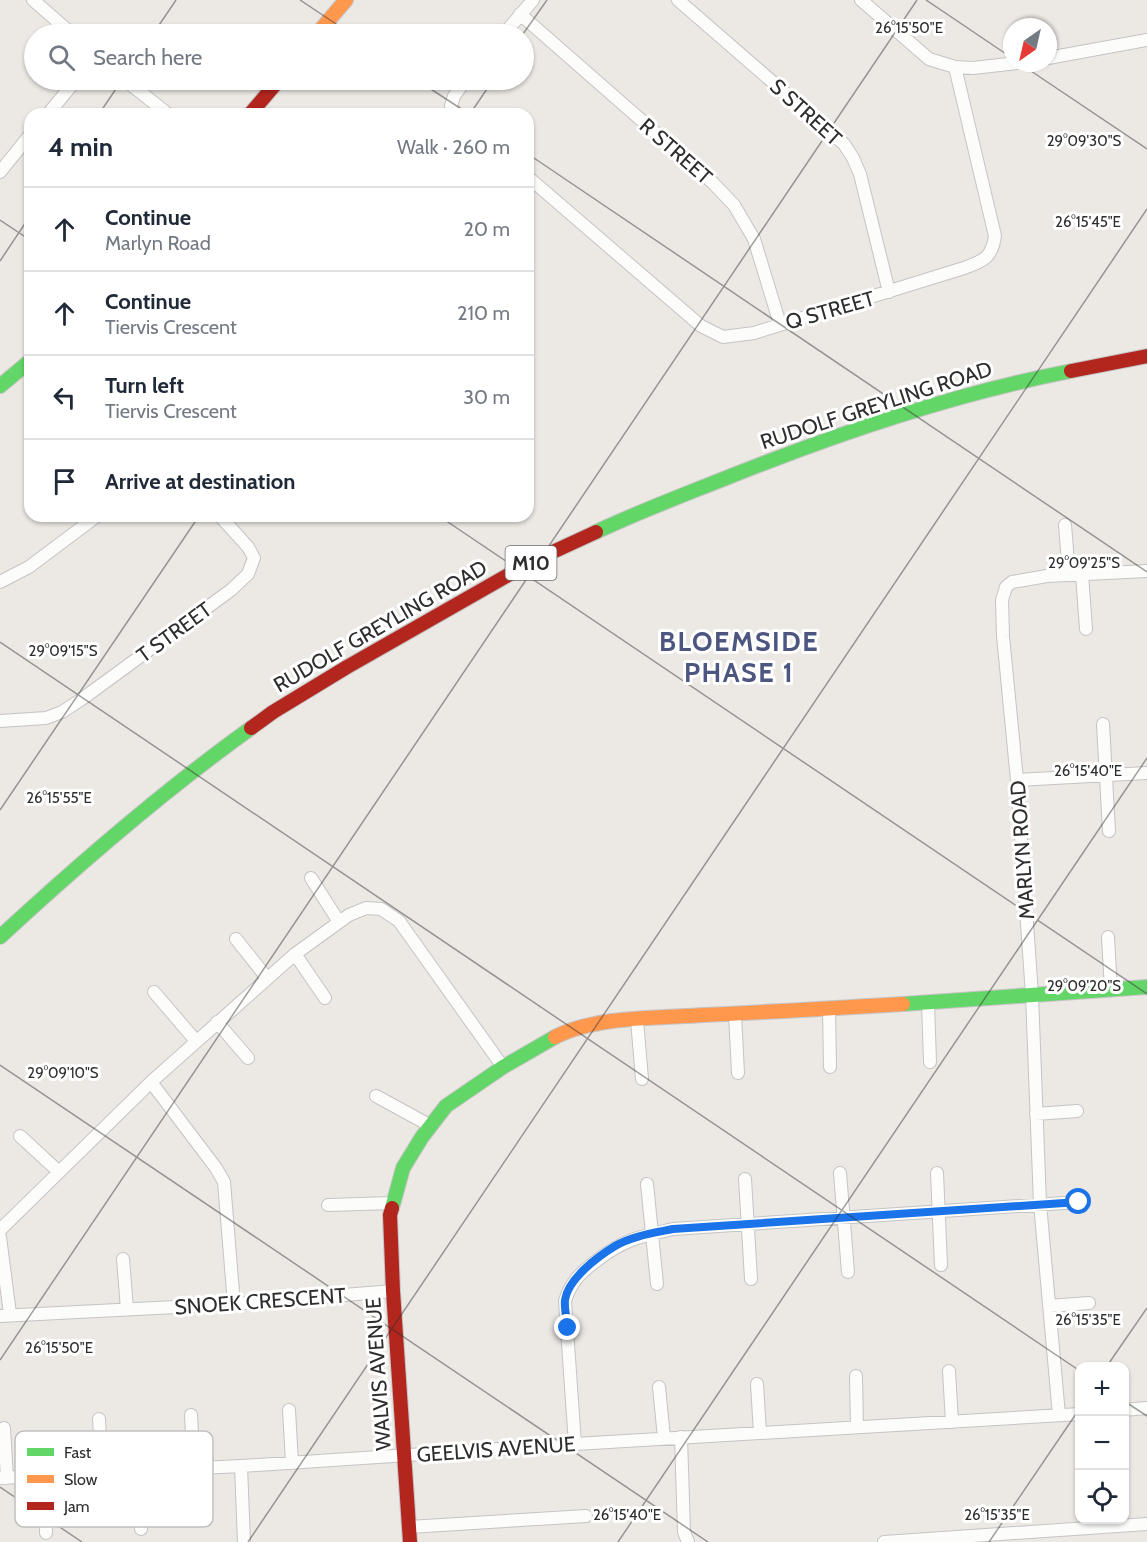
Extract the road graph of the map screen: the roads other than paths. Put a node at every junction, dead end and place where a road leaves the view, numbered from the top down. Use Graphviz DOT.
graph roads {
  1 [pos="33,0"];
  2 [pos="346,0"];
  3 [pos="533,0"];
  4 [pos="678,0"];
  5 [pos="869,2"];
  6 [pos="520,15"];
  7 [pos="61,24"];
  8 [pos="326,24"];
  9 [pos="512,24"];
  10 [pos="530,24"];
  11 [pos="534,27"];
  12 [pos="1147,40"];
  13 [pos="1057,56"];
  14 [pos="1003,65"];
  15 [pos="955,67"];
  16 [pos="68,90"];
  17 [pos="138,90"];
  18 [pos="270,90"];
  19 [pos="458,90"];
  20 [pos="53,108"];
  21 [pos="160,108"];
  22 [pos="255,108"];
  23 [pos="452,108"];
  24 [pos="24,142"];
  25 [pos="0,172"];
  26 [pos="534,182"];
  27 [pos="889,292"];
  28 [pos="780,324"];
  29 [pos="1147,356"];
  30 [pos="24,366"];
  31 [pos="0,386"];
  32 [pos="89,522"];
  33 [pos="225,522"];
  34 [pos="1065,525"];
  35 [pos="1147,571"];
  36 [pos="1075,575"];
  37 [pos="0,582"];
  38 [pos="1086,629"];
  39 [pos="0,721"];
  40 [pos="1103,724"];
  41 [pos="1147,772"];
  42 [pos="1106,775"];
  43 [pos="1017,780"];
  44 [pos="1109,831"];
  45 [pos="310,878"];
  46 [pos="339,922"];
  47 [pos="0,937"];
  48 [pos="1108,937"];
  49 [pos="236,939"];
  50 [pos="295,954"];
  51 [pos="267,978"];
  52 [pos="1147,987"];
  53 [pos="1112,990"];
  54 [pos="154,992"];
  55 [pos="1032,995"];
  56 [pos="325,998"];
  57 [pos="928,1003"];
  58 [pos="829,1008"];
  59 [pos="735,1014"];
  60 [pos="637,1020"];
  61 [pos="217,1022"];
  62 [pos="196,1041"];
  63 [pos="248,1059"];
  64 [pos="930,1062"];
  65 [pos="502,1067"];
  66 [pos="830,1067"];
  67 [pos="738,1073"];
  68 [pos="642,1079"];
  69 [pos="151,1082"];
  70 [pos="376,1096"];
  71 [pos="1077,1111"];
  72 [pos="1036,1114"];
  73 [pos="431,1126"];
  74 [pos="20,1136"];
  75 [pos="59,1172"];
  76 [pos="840,1173"];
  77 [pos="937,1173"];
  78 [pos="745,1179"];
  79 [pos="647,1184"];
  80 [pos="1079,1202"];
  81 [pos="393,1203"];
  82 [pos="1040,1204"];
  83 [pos="328,1205"];
  84 [pos="938,1211"];
  85 [pos="844,1217"];
  86 [pos="748,1224"];
  87 [pos="0,1230"];
  88 [pos="651,1234"];
  89 [pos="0,1237"];
  90 [pos="123,1258"];
  91 [pos="941,1265"];
  92 [pos="848,1272"];
  93 [pos="751,1279"];
  94 [pos="657,1284"];
  95 [pos="393,1291"];
  96 [pos="1089,1303"];
  97 [pos="234,1304"];
  98 [pos="1049,1306"];
  99 [pos="127,1309"];
  100 [pos="5,1315"];
  101 [pos="949,1371"];
  102 [pos="856,1376"];
  103 [pos="757,1383"];
  104 [pos="659,1387"];
  105 [pos="1147,1408"];
  106 [pos="289,1410"];
  107 [pos="1129,1410"];
  108 [pos="1075,1414"];
  109 [pos="191,1415"];
  110 [pos="1059,1415"];
  111 [pos="99,1419"];
  112 [pos="952,1422"];
  113 [pos="857,1427"];
  114 [pos="4,1428"];
  115 [pos="100,1431"];
  116 [pos="192,1431"];
  117 [pos="760,1433"];
  118 [pos="681,1437"];
  119 [pos="664,1438"];
  120 [pos="575,1444"];
  121 [pos="405,1456"];
  122 [pos="292,1463"];
  123 [pos="241,1466"];
  124 [pos="213,1468"];
  125 [pos="4,1478"];
  126 [pos="586,1516"];
  127 [pos="1147,1524"];
  128 [pos="46,1527"];
  129 [pos="409,1527"];
  130 [pos="46,1533"];
  131 [pos="244,1542"];
  132 [pos="410,1542"];
  133 [pos="688,1542"];
  134 [pos="884,1542"];
  1 -- 7 [label="street"];
  2 -- 8 [label="street"];
  3 -- 6 [label="street"];
  4 -- 27 [label="street, S STREET"];
  5 -- 15 [label="street"];
  6 -- 9 [label="street"];
  6 -- 10 [label="street, R STREET"];
  11 -- 28 [label="street, R STREET"];
  12 -- 13 [label="street"];
  14 -- 15 [label="street"];
  15 -- 27 [label="street, Q STREET"];
  16 -- 20 [label="street"];
  17 -- 21 [label="street"];
  18 -- 22 [label="street"];
  19 -- 23 [label="street"];
  24 -- 25 [label="street"];
  26 -- 28 [label="street, Q STREET"];
  27 -- 28 [label="street, Q STREET"];
  29 -- 47 [label="street, RUDOLF GREYLING ROAD / M10"];
  30 -- 31 [label="street"];
  32 -- 37 [label="street"];
  33 -- 39 [label="street, T STREET"];
  34 -- 36 [label="street"];
  35 -- 36 [label="street"];
  36 -- 38 [label="street"];
  36 -- 43 [label="street, MARLYN ROAD"];
  40 -- 42 [label="street"];
  41 -- 42 [label="street"];
  42 -- 43 [label="street"];
  42 -- 44 [label="street"];
  43 -- 55 [label="street, MARLYN ROAD"];
  45 -- 46 [label="street"];
  46 -- 50 [label="street"];
  46 -- 65 [label="street"];
  48 -- 53 [label="street"];
  49 -- 51 [label="street"];
  50 -- 51 [label="street"];
  50 -- 56 [label="street"];
  51 -- 61 [label="street"];
  52 -- 53 [label="street, WALVIS AVENUE"];
  53 -- 55 [label="street, WALVIS AVENUE"];
  54 -- 62 [label="street"];
  55 -- 57 [label="street, WALVIS AVENUE"];
  55 -- 72 [label="street, MARLYN ROAD"];
  57 -- 58 [label="street, WALVIS AVENUE"];
  57 -- 64 [label="street"];
  58 -- 59 [label="street, WALVIS AVENUE"];
  58 -- 66 [label="street"];
  59 -- 60 [label="street, WALVIS AVENUE"];
  59 -- 67 [label="street"];
  60 -- 65 [label="street, WALVIS AVENUE"];
  60 -- 68 [label="street"];
  61 -- 62 [label="street"];
  61 -- 63 [label="street"];
  62 -- 69 [label="street"];
  65 -- 73 [label="street, WALVIS AVENUE"];
  69 -- 75 [label="street"];
  69 -- 97 [label="street"];
  70 -- 73 [label="street"];
  71 -- 72 [label="street"];
  72 -- 82 [label="street, MARLYN ROAD"];
  73 -- 81 [label="street, WALVIS AVENUE"];
  74 -- 75 [label="street"];
  75 -- 87 [label="street"];
  76 -- 85 [label="street"];
  77 -- 84 [label="street"];
  78 -- 86 [label="street"];
  79 -- 88 [label="street"];
  80 -- 82 [label="street"];
  81 -- 83 [label="street"];
  81 -- 95 [label="street, WALVIS AVENUE"];
  82 -- 84 [label="street"];
  82 -- 98 [label="street, MARLYN ROAD"];
  84 -- 85 [label="street"];
  84 -- 91 [label="street"];
  85 -- 86 [label="street"];
  85 -- 92 [label="street"];
  86 -- 88 [label="street"];
  86 -- 93 [label="street"];
  88 -- 94 [label="street"];
  88 -- 120 [label="street"];
  89 -- 100 [label="street"];
  90 -- 99 [label="street"];
  95 -- 97 [label="street, SNOEK CRESCENT"];
  95 -- 121 [label="street, WALVIS AVENUE"];
  96 -- 98 [label="street"];
  97 -- 99 [label="street, SNOEK CRESCENT"];
  98 -- 110 [label="street, MARLYN ROAD"];
  99 -- 100 [label="street, SNOEK CRESCENT"];
  101 -- 112 [label="street"];
  102 -- 113 [label="street"];
  103 -- 117 [label="street"];
  104 -- 119 [label="street"];
  105 -- 107 [label="street"];
  106 -- 122 [label="street"];
  108 -- 110 [label="street, GEELVIS AVENUE"];
  109 -- 116 [label="street"];
  110 -- 112 [label="street, GEELVIS AVENUE"];
  111 -- 115 [label="street"];
  112 -- 113 [label="street, GEELVIS AVENUE"];
  113 -- 117 [label="street, GEELVIS AVENUE"];
  114 -- 125 [label="street, GEELVIS AVENUE"];
  117 -- 118 [label="street, GEELVIS AVENUE"];
  118 -- 119 [label="street, GEELVIS AVENUE"];
  118 -- 133 [label="street"];
  119 -- 120 [label="street, GEELVIS AVENUE"];
  120 -- 121 [label="street, GEELVIS AVENUE"];
  121 -- 122 [label="street, GEELVIS AVENUE"];
  121 -- 129 [label="street, WALVIS AVENUE"];
  122 -- 123 [label="street, GEELVIS AVENUE"];
  123 -- 124 [label="street, GEELVIS AVENUE"];
  123 -- 131 [label="street"];
  126 -- 129 [label="street"];
  127 -- 134 [label="street"];
  128 -- 130 [label="street"];
  129 -- 132 [label="street, WALVIS AVENUE"];
}
